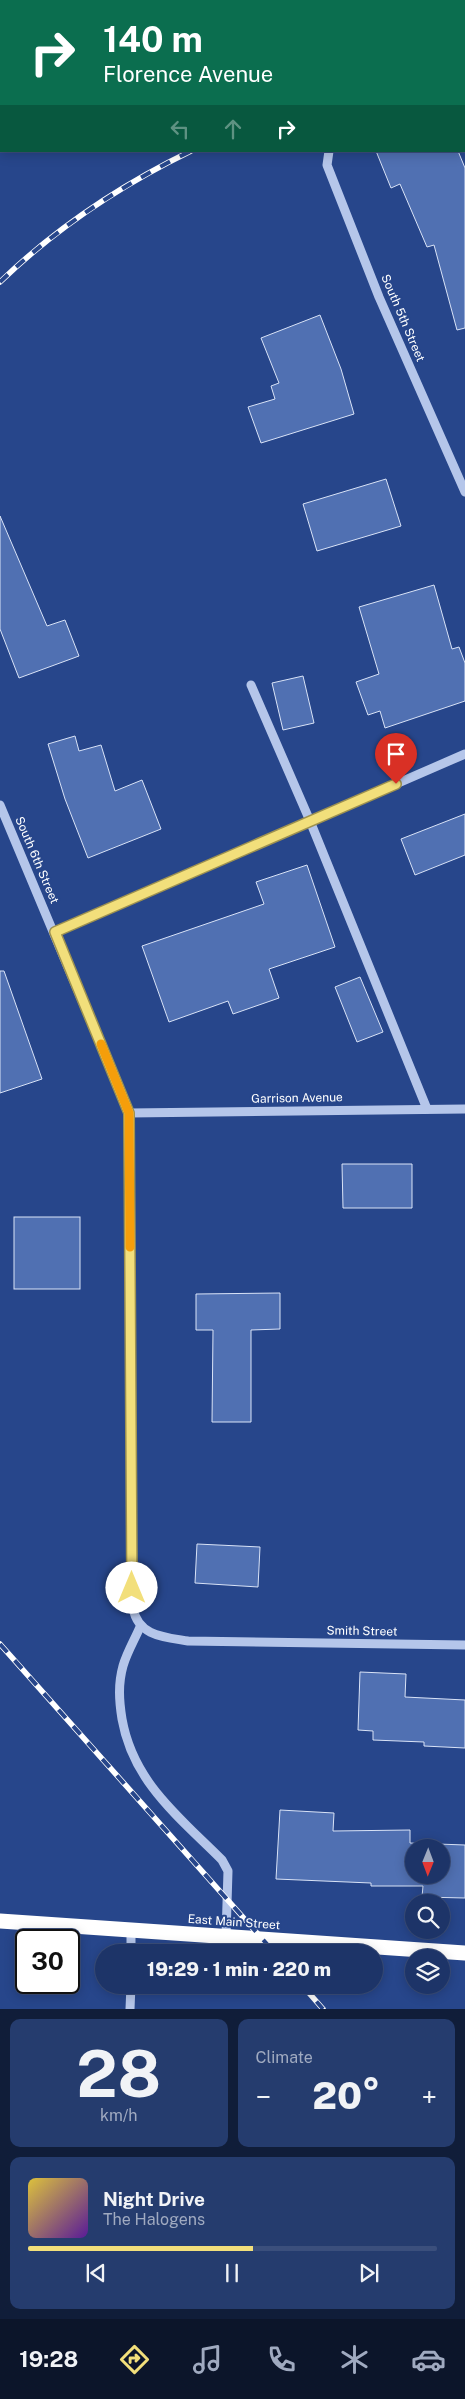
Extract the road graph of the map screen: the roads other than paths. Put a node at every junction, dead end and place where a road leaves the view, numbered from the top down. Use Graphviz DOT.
graph roads {
  1 [pos="329,152"];
  2 [pos="465,492"];
  3 [pos="251,685"];
  4 [pos="465,754"];
  5 [pos="0,805"];
  6 [pos="310,821"];
  7 [pos="55,932"];
  8 [pos="427,1109"];
  9 [pos="465,1109"];
  10 [pos="129,1113"];
  11 [pos="140,1627"];
  12 [pos="465,1645"];
  13 [pos="0,1921"];
  14 [pos="131,1929"];
  15 [pos="226,1936"];
  16 [pos="131,1944"];
  17 [pos="465,1953"];
  18 [pos="131,1994"];
  19 [pos="130,2009"];
  1 -- 2 [label="street, South 5th Street"];
  3 -- 6 [label="street"];
  4 -- 6 [label="street"];
  5 -- 7 [label="street, South 6th Street"];
  6 -- 7 [label="street"];
  6 -- 8 [label="street"];
  7 -- 10 [label="street, South 6th Street"];
  8 -- 9 [label="street, Garrison Avenue"];
  8 -- 10 [label="street, Garrison Avenue"];
  10 -- 11 [label="street, South 6th Street"];
  11 -- 12 [label="street, Smith Street"];
  11 -- 15 [label="street"];
  13 -- 14 [label="highway, East Main Street"];
  14 -- 15 [label="highway, East Main Street"];
  14 -- 16 [label="street"];
  15 -- 17 [label="highway, East Main Street"];
  18 -- 19 [label="street"];
}
